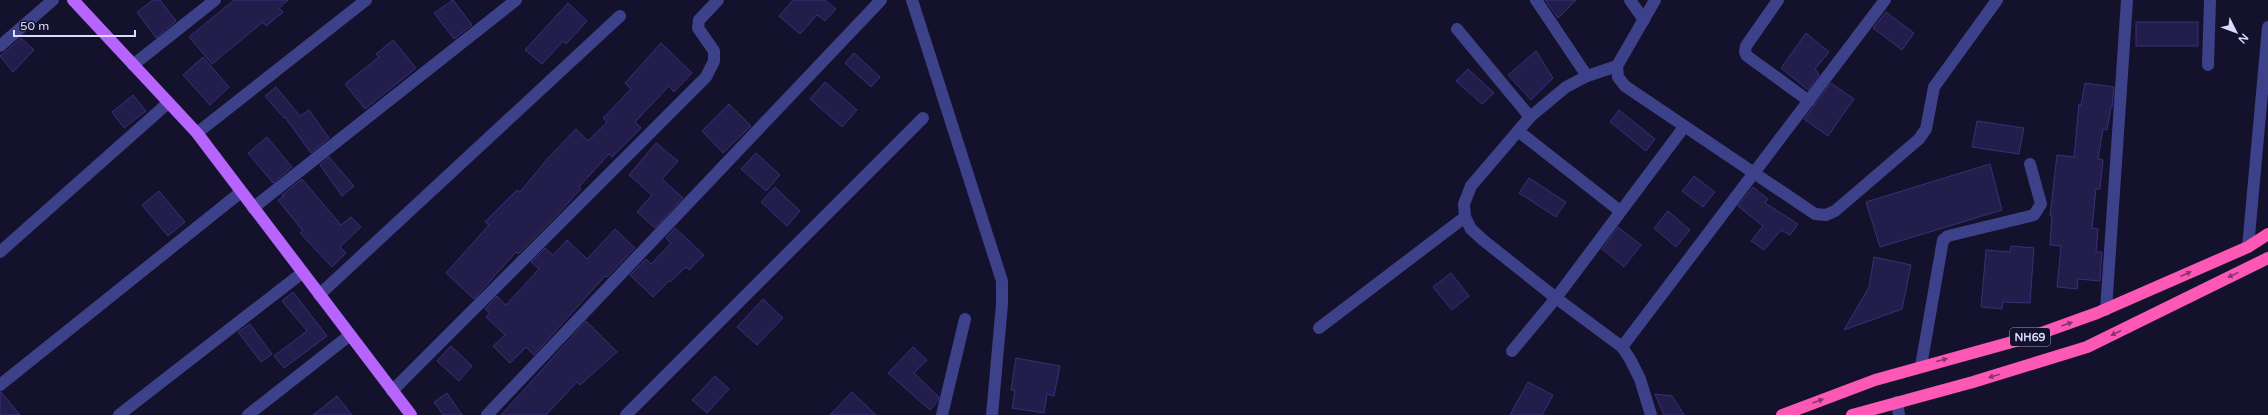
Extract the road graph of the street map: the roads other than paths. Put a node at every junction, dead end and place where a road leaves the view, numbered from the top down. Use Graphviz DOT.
graph roads {
  1 [pos="53,0"];
  2 [pos="73,0"];
  3 [pos="215,0"];
  4 [pos="366,0"];
  5 [pos="516,0"];
  6 [pos="718,0"];
  7 [pos="881,0"];
  8 [pos="912,0"];
  9 [pos="1536,0"];
  10 [pos="1630,0"];
  11 [pos="1656,0"];
  12 [pos="1778,0"];
  13 [pos="1886,0"];
  14 [pos="1997,0"];
  15 [pos="2127,0"];
  16 [pos="2210,0"];
  17 [pos="620,16"];
  18 [pos="1644,20"];
  19 [pos="2268,27"];
  20 [pos="1457,29"];
  21 [pos="0,46"];
  22 [pos="133,65"];
  23 [pos="2208,65"];
  24 [pos="1617,66"];
  25 [pos="1587,76"];
  26 [pos="1809,102"];
  27 [pos="168,103"];
  28 [pos="1530,117"];
  29 [pos="923,118"];
  30 [pos="1684,127"];
  31 [pos="1518,131"];
  32 [pos="197,132"];
  33 [pos="2030,164"];
  34 [pos="1755,173"];
  35 [pos="240,192"];
  36 [pos="253,208"];
  37 [pos="1620,211"];
  38 [pos="1465,217"];
  39 [pos="2268,234"];
  40 [pos="2248,247"];
  41 [pos="0,252"];
  42 [pos="2268,258"];
  43 [pos="302,273"];
  44 [pos="319,295"];
  45 [pos="1556,298"];
  46 [pos="2106,310"];
  47 [pos="965,319"];
  48 [pos="1319,328"];
  49 [pos="350,335"];
  50 [pos="1622,347"];
  51 [pos="1512,351"];
  52 [pos="1921,366"];
  53 [pos="0,385"];
  54 [pos="392,391"];
  55 [pos="1896,402"];
  56 [pos="119,415"];
  57 [pos="248,415"];
  58 [pos="411,415"];
  59 [pos="487,415"];
  60 [pos="626,415"];
  61 [pos="942,415"];
  62 [pos="992,415"];
  63 [pos="1651,415"];
  64 [pos="1782,415"];
  65 [pos="1852,415"];
  66 [pos="1900,415"];
  1 -- 21 [label="street"];
  2 -- 22 [label="main road"];
  3 -- 22 [label="street"];
  4 -- 32 [label="street"];
  5 -- 36 [label="street"];
  6 -- 54 [label="street"];
  7 -- 59 [label="street"];
  8 -- 62 [label="street"];
  9 -- 25 [label="street"];
  10 -- 18 [label="street"];
  11 -- 18 [label="street"];
  12 -- 26 [label="street"];
  13 -- 26 [label="street"];
  14 -- 34 [label="street"];
  15 -- 46 [label="street"];
  16 -- 23 [label="street"];
  17 -- 44 [label="street"];
  18 -- 24 [label="street"];
  19 -- 40 [label="street"];
  20 -- 28 [label="street"];
  22 -- 27 [label="main road"];
  24 -- 25 [label="street"];
  24 -- 30 [label="street"];
  25 -- 28 [label="street"];
  26 -- 34 [label="street"];
  27 -- 32 [label="main road"];
  27 -- 41 [label="street"];
  28 -- 31 [label="street"];
  29 -- 60 [label="street"];
  30 -- 34 [label="street"];
  30 -- 37 [label="street"];
  31 -- 37 [label="street"];
  31 -- 38 [label="street"];
  32 -- 35 [label="main road"];
  33 -- 52 [label="street"];
  34 -- 50 [label="street"];
  35 -- 36 [label="main road"];
  35 -- 53 [label="street"];
  36 -- 43 [label="main road"];
  37 -- 45 [label="street"];
  38 -- 45 [label="street"];
  38 -- 48 [label="street"];
  39 -- 40 [label="highway, NH69"];
  46 -- 40 [label="highway, NH69, one-way"];
  42 -- 55 [label="highway, NH69, one-way"];
  43 -- 44 [label="main road"];
  43 -- 56 [label="street"];
  44 -- 49 [label="main road"];
  45 -- 50 [label="street"];
  45 -- 51 [label="street"];
  52 -- 46 [label="highway, NH69, one-way"];
  47 -- 61 [label="street"];
  49 -- 54 [label="main road"];
  49 -- 57 [label="street"];
  50 -- 63 [label="street"];
  64 -- 52 [label="highway, NH69, one-way"];
  54 -- 58 [label="main road"];
  55 -- 65 [label="highway, NH69"];
  55 -- 66 [label="street"];
}
